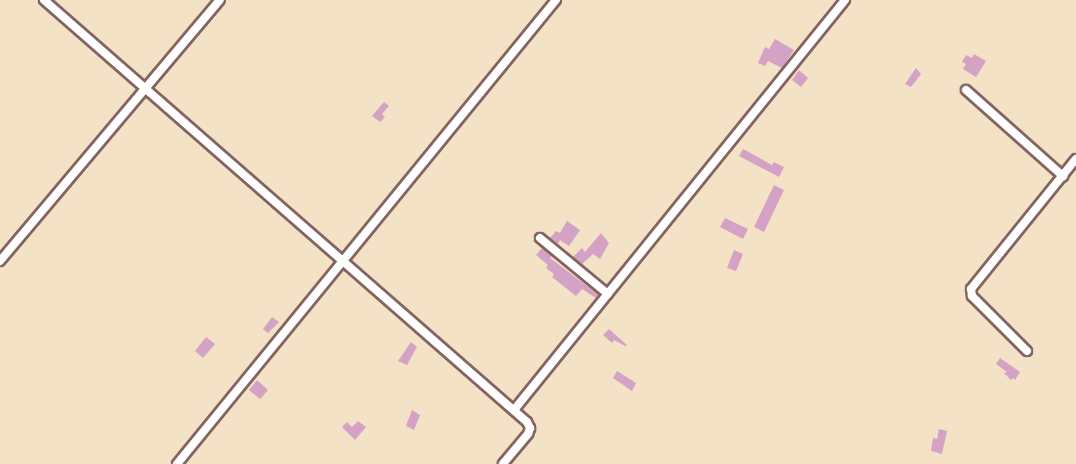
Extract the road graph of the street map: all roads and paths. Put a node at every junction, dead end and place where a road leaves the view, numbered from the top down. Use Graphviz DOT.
graph roads {
  1 [pos="44,0"];
  2 [pos="220,0"];
  3 [pos="556,0"];
  4 [pos="844,0"];
  5 [pos="146,87"];
  6 [pos="966,90"];
  7 [pos="1076,159"];
  8 [pos="1063,176"];
  9 [pos="540,238"];
  10 [pos="0,261"];
  11 [pos="343,263"];
  12 [pos="608,294"];
  13 [pos="1027,351"];
  14 [pos="514,410"];
  15 [pos="177,464"];
  16 [pos="503,464"];
  1 -- 5 [label="street"];
  2 -- 5 [label="street"];
  3 -- 11 [label="street"];
  4 -- 12 [label="street"];
  5 -- 10 [label="street"];
  5 -- 11 [label="street"];
  6 -- 8 [label="street"];
  7 -- 8 [label="street"];
  8 -- 13 [label="street"];
  9 -- 12 [label="street"];
  11 -- 14 [label="street"];
  11 -- 15 [label="street"];
  12 -- 14 [label="street"];
  14 -- 16 [label="street"];
}
